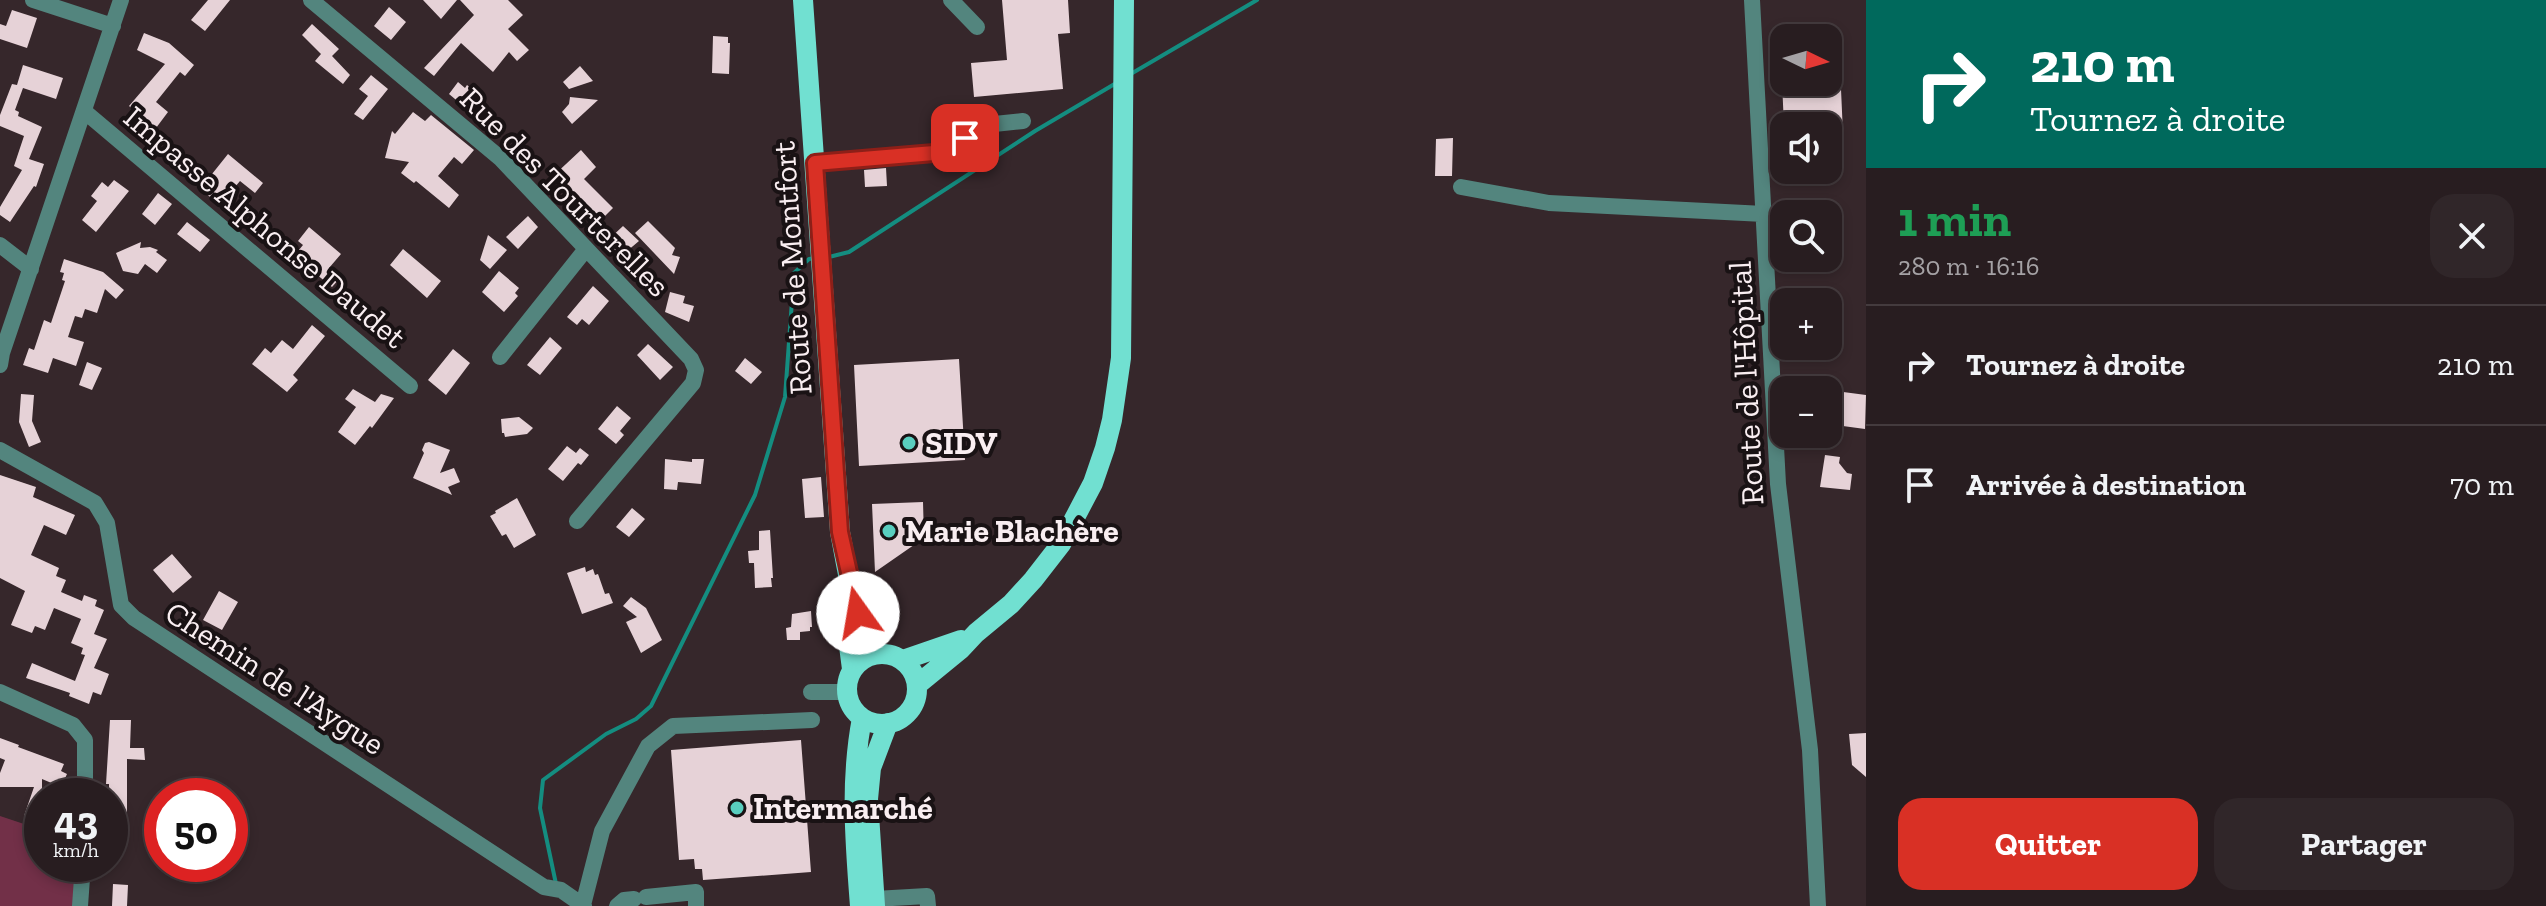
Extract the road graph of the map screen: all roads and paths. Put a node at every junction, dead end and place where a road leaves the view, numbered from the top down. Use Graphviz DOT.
graph roads {
  1 [pos="33,0"];
  2 [pos="121,0"];
  3 [pos="311,0"];
  4 [pos="803,0"];
  5 [pos="951,0"];
  6 [pos="1124,0"];
  7 [pos="1752,0"];
  8 [pos="113,26"];
  9 [pos="977,27"];
  10 [pos="84,111"];
  11 [pos="1023,121"];
  12 [pos="815,163"];
  13 [pos="1461,187"];
  14 [pos="1764,214"];
  15 [pos="0,245"];
  16 [pos="586,249"];
  17 [pos="31,269"];
  18 [pos="500,357"];
  19 [pos="0,365"];
  20 [pos="410,386"];
  21 [pos="0,450"];
  22 [pos="577,521"];
  23 [pos="840,532"];
  24 [pos="976,633"];
  25 [pos="879,653"];
  26 [pos="903,660"];
  27 [pos="852,669"];
  28 [pos="917,685"];
  29 [pos="0,692"];
  30 [pos="811,692"];
  31 [pos="847,692"];
  32 [pos="862,718"];
  33 [pos="812,720"];
  34 [pos="888,723"];
  35 [pos="85,778"];
  36 [pos="82,882"];
  37 [pos="696,899"];
  38 [pos="870,904"];
  39 [pos="80,906"];
  40 [pos="584,906"];
  41 [pos="617,906"];
  42 [pos="928,906"];
  43 [pos="1818,906"];
  1 -- 8 [label="street"];
  2 -- 8 [label="street"];
  3 -- 16 [label="street, Rue des Tourterelles"];
  4 -- 12 [label="main road, Route de Montfort"];
  5 -- 9 [label="street"];
  6 -- 24 [label="main road"];
  7 -- 14 [label="street, Route de l'Hôpital"];
  8 -- 10 [label="street"];
  10 -- 17 [label="street"];
  10 -- 20 [label="street, Impasse Alphonse Daudet"];
  11 -- 12 [label="street"];
  12 -- 23 [label="main road, Route de Montfort"];
  13 -- 14 [label="street"];
  14 -- 43 [label="street, Route de l'Hôpital"];
  15 -- 17 [label="street"];
  16 -- 18 [label="street"];
  16 -- 22 [label="street, Rue des Tourterelles"];
  17 -- 19 [label="street"];
  21 -- 40 [label="street, Chemin de l'Aygue"];
  23 -- 25 [label="main road, Route de Montfort"];
  23 -- 27 [label="main road, Route de Montfort"];
  24 -- 26 [label="main road"];
  24 -- 28 [label="main road"];
  25 -- 26 [label="main road"];
  25 -- 27 [label="main road"];
  26 -- 28 [label="main road"];
  27 -- 31 [label="main road"];
  28 -- 34 [label="main road"];
  29 -- 35 [label="street"];
  30 -- 31 [label="street"];
  31 -- 32 [label="main road"];
  32 -- 34 [label="main road"];
  32 -- 38 [label="main road"];
  33 -- 40 [label="street"];
  34 -- 38 [label="main road"];
  36 -- 39 [label="street"];
  37 -- 41 [label="street"];
  38 -- 42 [label="street"];
}
